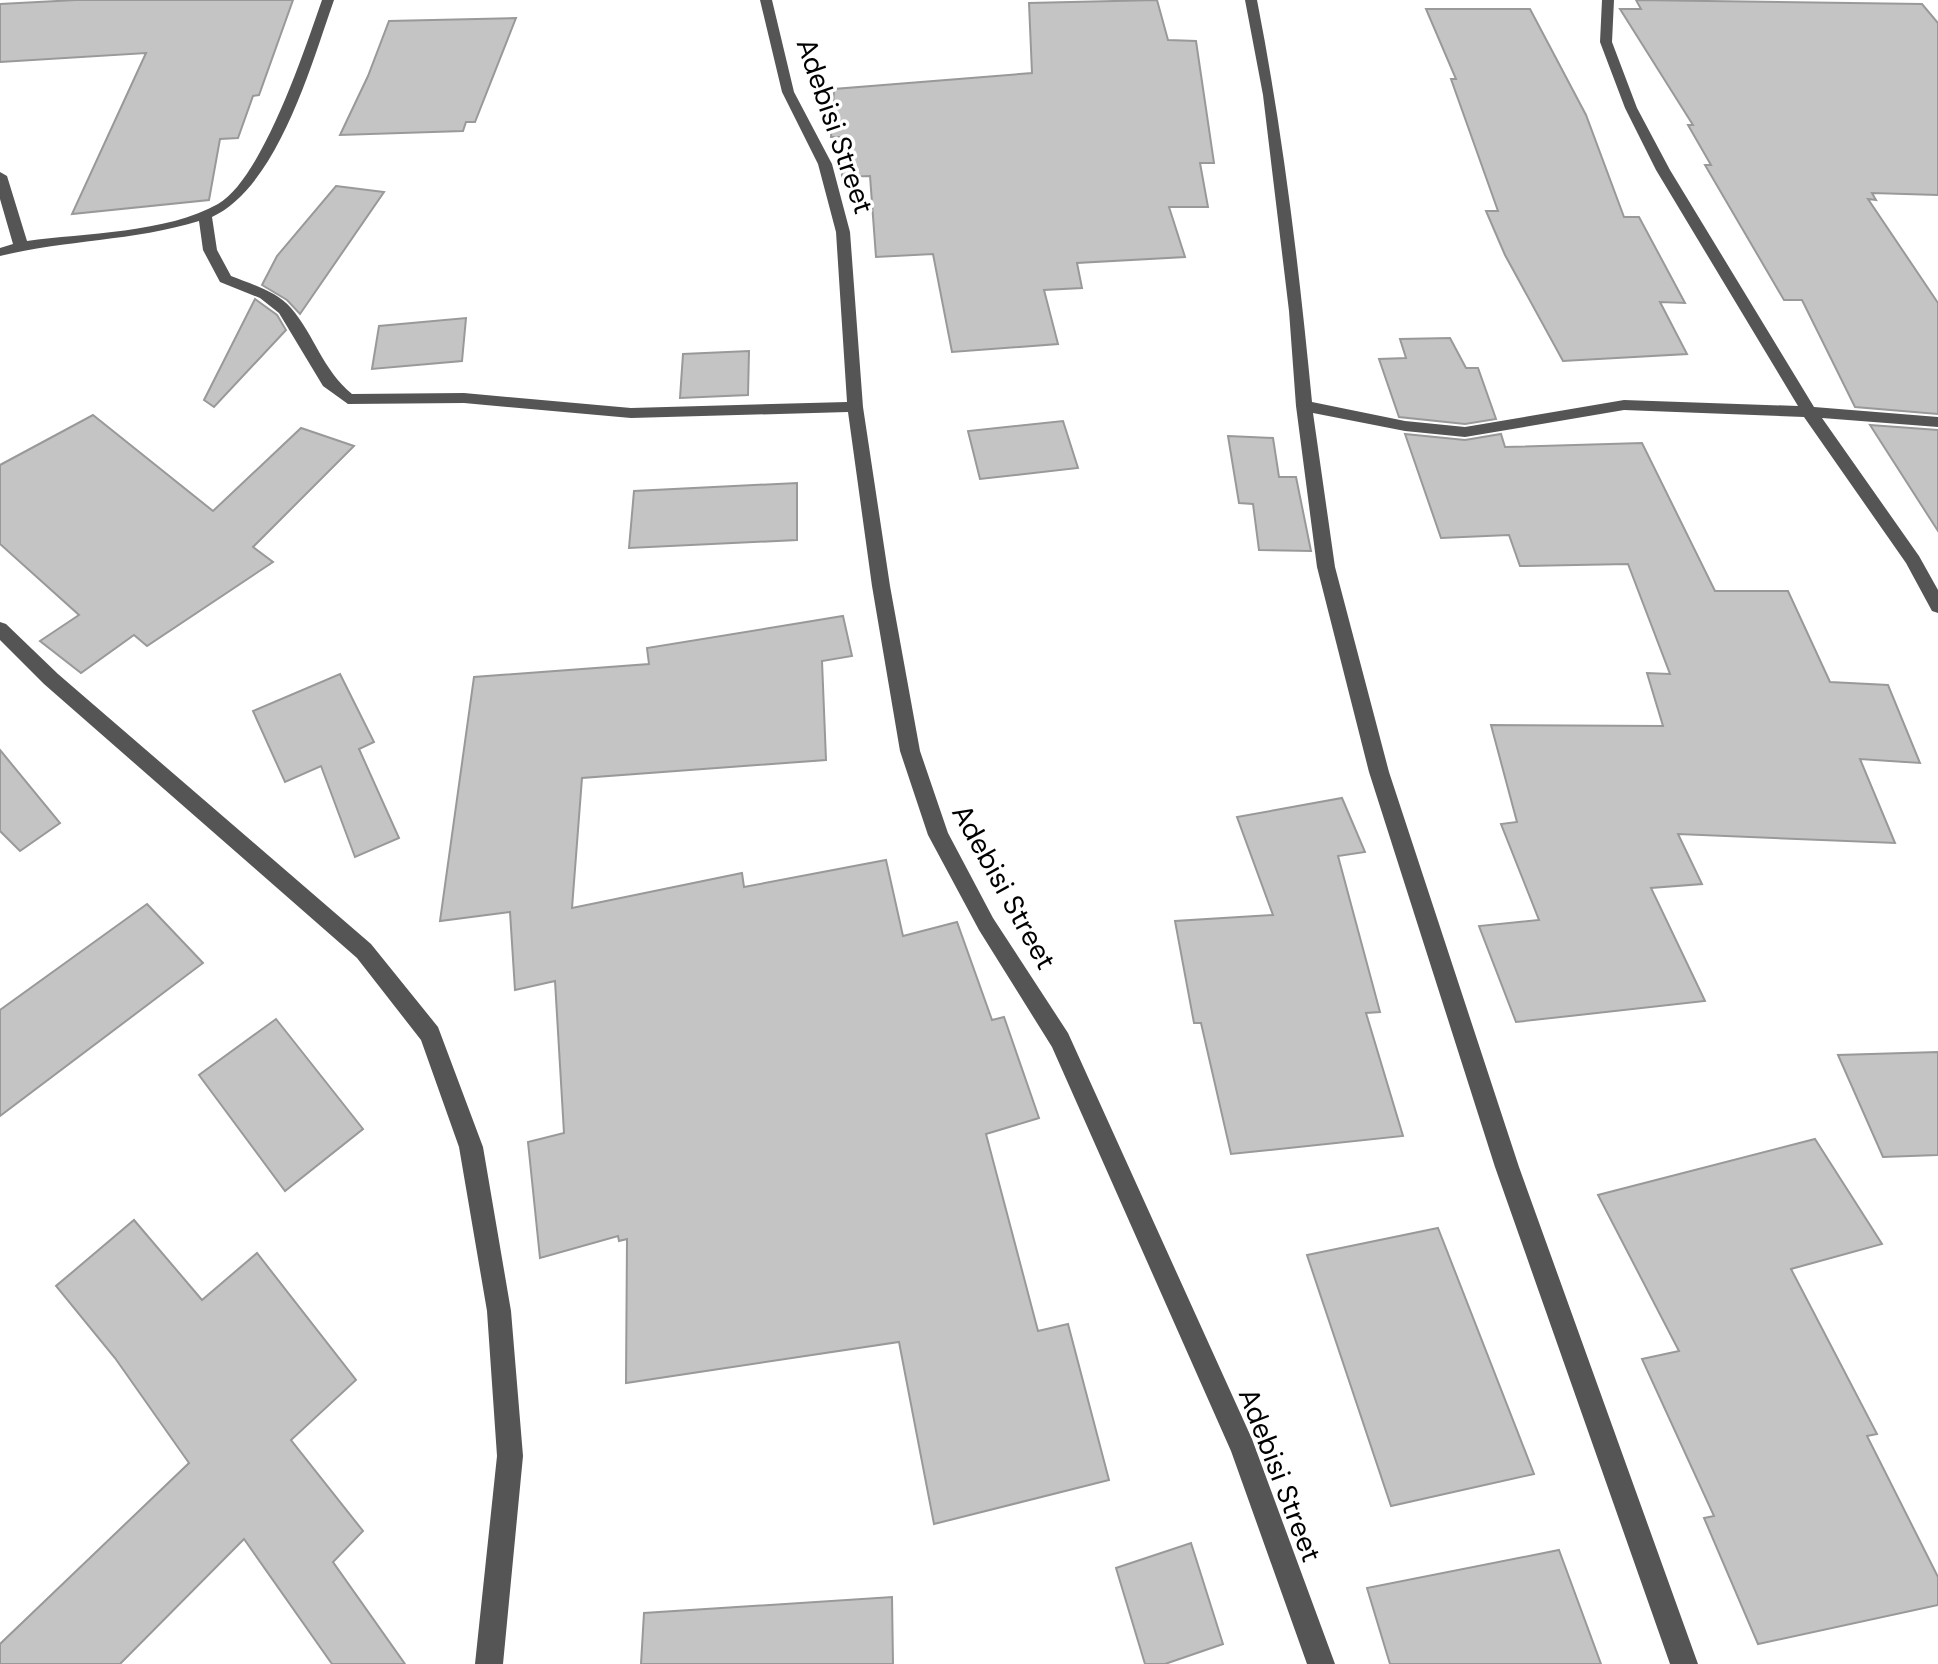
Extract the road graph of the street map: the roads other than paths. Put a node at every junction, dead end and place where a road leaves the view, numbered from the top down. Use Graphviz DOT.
graph roads {
  1 [pos="328,0"];
  2 [pos="766,0"];
  3 [pos="1251,0"];
  4 [pos="1608,0"];
  5 [pos="0,176"];
  6 [pos="205,215"];
  7 [pos="21,246"];
  8 [pos="0,252"];
  9 [pos="1304,406"];
  10 [pos="855,407"];
  11 [pos="1809,412"];
  12 [pos="1938,422"];
  13 [pos="1938,606"];
  14 [pos="0,629"];
  15 [pos="489,1664"];
  16 [pos="1321,1664"];
  17 [pos="1684,1664"];
  1 -- 6 [label="street"];
  2 -- 10 [label="street, Adebisi Street"];
  3 -- 9 [label="street"];
  4 -- 11 [label="street"];
  5 -- 7 [label="street"];
  6 -- 7 [label="street"];
  6 -- 10 [label="street"];
  7 -- 8 [label="street"];
  9 -- 11 [label="street"];
  9 -- 17 [label="street"];
  10 -- 16 [label="street, Adebisi Street"];
  11 -- 12 [label="street"];
  11 -- 13 [label="street"];
  14 -- 15 [label="street"];
}
